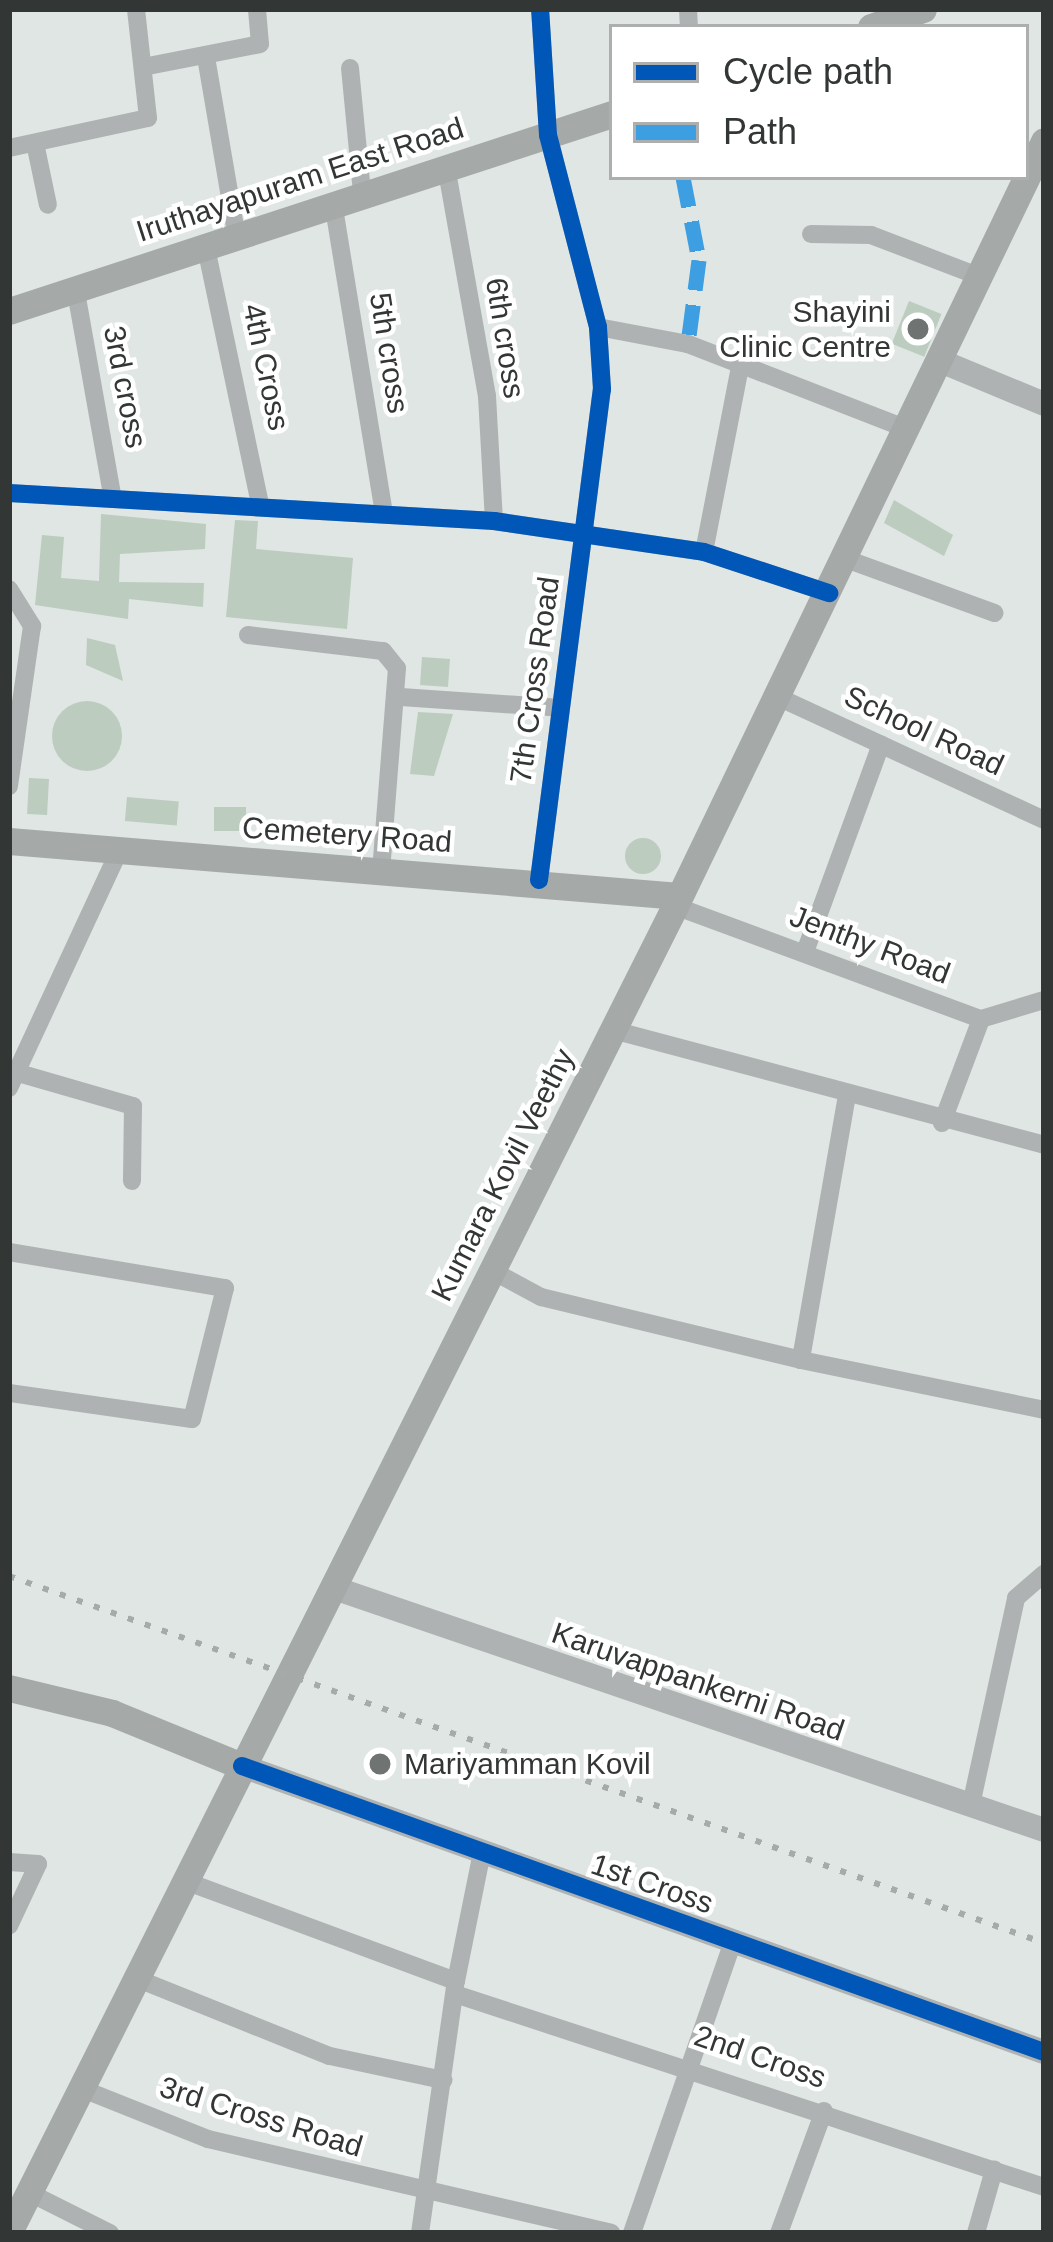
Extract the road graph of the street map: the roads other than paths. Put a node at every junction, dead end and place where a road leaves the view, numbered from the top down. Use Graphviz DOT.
graph roads {
  1 [pos="136,9"];
  2 [pos="257,9"];
  3 [pos="539,9"];
  4 [pos="914,11"];
  5 [pos="879,24"];
  6 [pos="206,57"];
  7 [pos="142,67"];
  8 [pos="350,68"];
  9 [pos="609,115"];
  10 [pos="548,135"];
  11 [pos="1044,141"];
  12 [pos="35,142"];
  13 [pos="9,148"];
  14 [pos="446,166"];
  15 [pos="1029,172"];
  16 [pos="1025,180"];
  17 [pos="362,192"];
  18 [pos="333,202"];
  19 [pos="48,206"];
  20 [pos="236,232"];
  21 [pos="811,234"];
  22 [pos="205,243"];
  23 [pos="978,276"];
  24 [pos="76,292"];
  25 [pos="9,310"];
  26 [pos="598,327"];
  27 [pos="938,360"];
  28 [pos="740,366"];
  29 [pos="1044,404"];
  30 [pos="905,428"];
  31 [pos="9,493"];
  32 [pos="112,494"];
  33 [pos="260,506"];
  34 [pos="384,513"];
  35 [pos="494,520"];
  36 [pos="586,535"];
  37 [pos="704,552"];
  38 [pos="846,559"];
  39 [pos="9,589"];
  40 [pos="829,593"];
  41 [pos="994,613"];
  42 [pos="248,634"];
  43 [pos="401,697"];
  44 [pos="778,697"];
  45 [pos="561,708"];
  46 [pos="881,744"];
  47 [pos="9,787"];
  48 [pos="1044,820"];
  49 [pos="9,841"];
  50 [pos="120,849"];
  51 [pos="381,872"];
  52 [pos="539,880"];
  53 [pos="677,901"];
  54 [pos="805,952"];
  55 [pos="1044,1000"];
  56 [pos="981,1019"];
  57 [pos="613,1030"];
  58 [pos="12,1080"];
  59 [pos="847,1101"];
  60 [pos="942,1123"];
  61 [pos="1044,1145"];
  62 [pos="132,1181"];
  63 [pos="9,1252"];
  64 [pos="490,1270"];
  65 [pos="801,1360"];
  66 [pos="9,1393"];
  67 [pos="1044,1411"];
  68 [pos="1044,1574"];
  69 [pos="334,1588"];
  70 [pos="9,1688"];
  71 [pos="242,1766"];
  72 [pos="970,1805"];
  73 [pos="1044,1830"];
  74 [pos="481,1857"];
  75 [pos="9,1862"];
  76 [pos="185,1881"];
  77 [pos="9,1926"];
  78 [pos="732,1944"];
  79 [pos="134,1977"];
  80 [pos="455,1987"];
  81 [pos="1044,2051"];
  82 [pos="684,2063"];
  83 [pos="443,2080"];
  84 [pos="80,2088"];
  85 [pos="824,2111"];
  86 [pos="994,2170"];
  87 [pos="1044,2187"];
  88 [pos="28,2192"];
  89 [pos="427,2196"];
  90 [pos="9,2232"];
  91 [pos="110,2233"];
  92 [pos="420,2233"];
  93 [pos="611,2233"];
  94 [pos="632,2233"];
  95 [pos="779,2233"];
  96 [pos="976,2233"];
  1 -- 7 [label="street"];
  2 -- 6 [label="street"];
  3 -- 10 [label="street"];
  4 -- 5 [label="main road"];
  6 -- 7 [label="street"];
  6 -- 20 [label="street"];
  7 -- 12 [label="street"];
  8 -- 17 [label="street"];
  9 -- 10 [label="main road, Iruthayapuram East Road"];
  10 -- 14 [label="main road, Iruthayapuram East Road"];
  10 -- 26 [label="street, 7th Cross Road"];
  11 -- 15 [label="main road, Kumara Kovil Veethy"];
  12 -- 13 [label="street"];
  12 -- 19 [label="street"];
  14 -- 17 [label="main road, Iruthayapuram East Road"];
  14 -- 35 [label="street, 6th cross"];
  16 -- 23 [label="main road, Kumara Kovil Veethy"];
  17 -- 18 [label="main road, Iruthayapuram East Road"];
  18 -- 20 [label="main road, Iruthayapuram East Road"];
  18 -- 34 [label="street, 5th cross"];
  20 -- 22 [label="main road, Iruthayapuram East Road"];
  21 -- 23 [label="street"];
  22 -- 24 [label="main road, Iruthayapuram East Road"];
  22 -- 33 [label="street, 4th Cross"];
  23 -- 27 [label="main road, Kumara Kovil Veethy"];
  24 -- 25 [label="main road, Iruthayapuram East Road"];
  24 -- 32 [label="street, 3rd cross"];
  26 -- 28 [label="street"];
  26 -- 36 [label="street, 7th Cross Road"];
  27 -- 29 [label="street"];
  27 -- 30 [label="main road, Kumara Kovil Veethy"];
  28 -- 30 [label="street"];
  28 -- 37 [label="street"];
  30 -- 38 [label="main road, Kumara Kovil Veethy"];
  31 -- 32 [label="street"];
  32 -- 33 [label="street"];
  33 -- 34 [label="street"];
  34 -- 35 [label="street"];
  35 -- 36 [label="street"];
  36 -- 37 [label="street"];
  36 -- 45 [label="street, 7th Cross Road"];
  37 -- 40 [label="street"];
  38 -- 40 [label="main road, Kumara Kovil Veethy"];
  38 -- 41 [label="street"];
  39 -- 47 [label="street"];
  40 -- 44 [label="main road, Kumara Kovil Veethy"];
  42 -- 43 [label="street"];
  43 -- 45 [label="street"];
  43 -- 51 [label="street"];
  44 -- 46 [label="street, School Road"];
  44 -- 53 [label="main road, Kumara Kovil Veethy"];
  45 -- 52 [label="street, 7th Cross Road"];
  46 -- 48 [label="street, School Road"];
  46 -- 54 [label="street"];
  49 -- 50 [label="main road, Cemetery Road"];
  50 -- 51 [label="main road, Cemetery Road"];
  50 -- 58 [label="street"];
  51 -- 52 [label="main road, Cemetery Road"];
  52 -- 53 [label="main road, Cemetery Road"];
  53 -- 54 [label="street, Jenthy Road"];
  53 -- 57 [label="main road, Kumara Kovil Veethy"];
  54 -- 56 [label="street, Jenthy Road"];
  55 -- 56 [label="street"];
  56 -- 60 [label="street"];
  57 -- 59 [label="street"];
  57 -- 64 [label="main road, Kumara Kovil Veethy"];
  58 -- 62 [label="street"];
  59 -- 60 [label="street"];
  59 -- 65 [label="street"];
  60 -- 61 [label="street"];
  63 -- 66 [label="street"];
  64 -- 65 [label="street"];
  64 -- 69 [label="main road, Kumara Kovil Veethy"];
  65 -- 67 [label="street"];
  68 -- 72 [label="street"];
  69 -- 71 [label="main road, Kumara Kovil Veethy"];
  69 -- 72 [label="street, Karuvappankerni Road"];
  70 -- 71 [label="main road"];
  71 -- 74 [label="street, 1st Cross"];
  71 -- 76 [label="main road, Kumara Kovil Veethy"];
  72 -- 73 [label="street, Karuvappankerni Road"];
  74 -- 78 [label="street, 1st Cross"];
  74 -- 80 [label="street"];
  75 -- 77 [label="street"];
  76 -- 79 [label="main road, Kumara Kovil Veethy"];
  76 -- 80 [label="street, 2nd Cross"];
  78 -- 81 [label="street, 1st Cross"];
  78 -- 82 [label="street"];
  79 -- 83 [label="street"];
  79 -- 84 [label="main road, Kumara Kovil Veethy"];
  80 -- 82 [label="street, 2nd Cross"];
  80 -- 83 [label="street"];
  82 -- 85 [label="street, 2nd Cross"];
  82 -- 94 [label="street"];
  83 -- 89 [label="street"];
  84 -- 88 [label="main road, Kumara Kovil Veethy"];
  84 -- 89 [label="street, 3rd Cross Road"];
  85 -- 86 [label="street, 2nd Cross"];
  85 -- 95 [label="street"];
  86 -- 87 [label="street, 2nd Cross"];
  86 -- 96 [label="street"];
  88 -- 90 [label="main road, Kumara Kovil Veethy"];
  88 -- 91 [label="street"];
  89 -- 92 [label="street"];
  89 -- 93 [label="street, 3rd Cross Road"];
}
